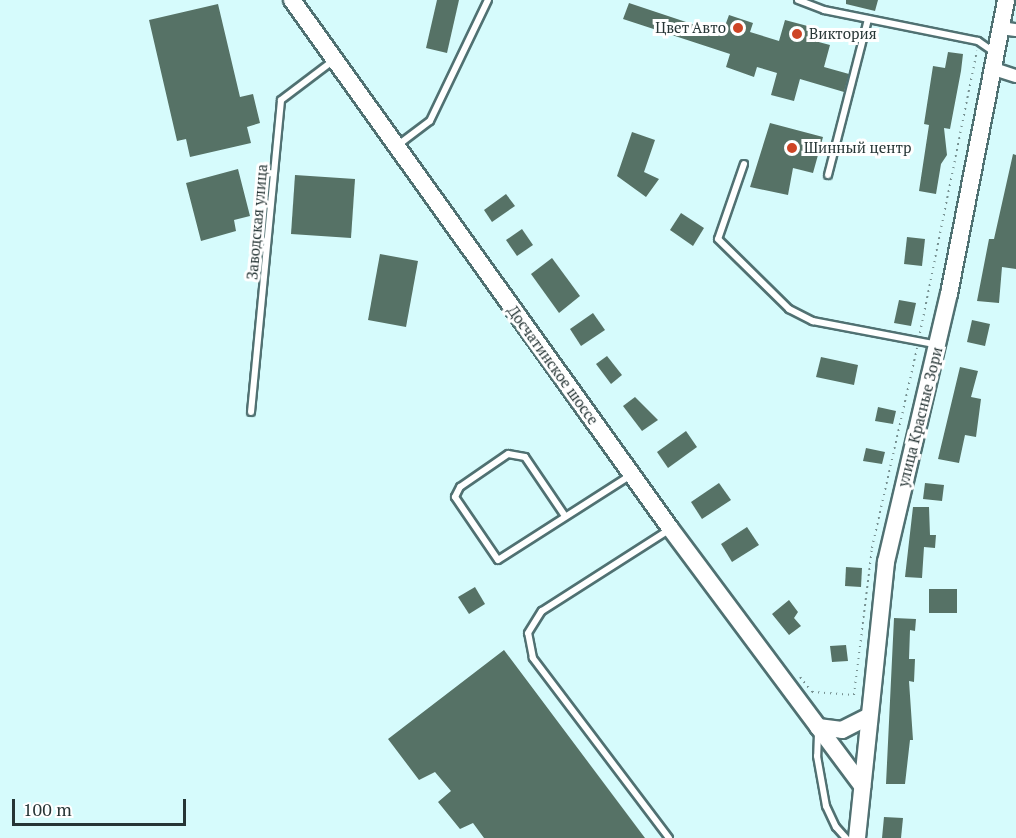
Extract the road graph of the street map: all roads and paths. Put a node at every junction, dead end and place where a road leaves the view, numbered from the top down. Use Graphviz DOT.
graph roads {
  1 [pos="292,0"];
  2 [pos="489,0"];
  3 [pos="798,0"];
  4 [pos="1006,0"];
  5 [pos="868,19"];
  6 [pos="1009,29"];
  7 [pos="978,41"];
  8 [pos="334,60"];
  9 [pos="995,61"];
  10 [pos="1016,76"];
  11 [pos="395,147"];
  12 [pos="744,164"];
  13 [pos="828,175"];
  14 [pos="918,344"];
  15 [pos="938,344"];
  16 [pos="251,412"];
  17 [pos="632,475"];
  18 [pos="565,516"];
  19 [pos="670,528"];
  20 [pos="801,678"];
  21 [pos="868,717"];
  22 [pos="818,727"];
  23 [pos="862,786"];
  24 [pos="669,838"];
  25 [pos="846,838"];
  26 [pos="857,838"];
  1 -- 8 [label="street, Досчатинское шоссе"];
  2 -- 11 [label="lane"];
  3 -- 5 [label="lane"];
  4 -- 6 [label="street, улица Красные Зори"];
  5 -- 7 [label="lane"];
  5 -- 13 [label="lane"];
  6 -- 9 [label="street, улица Красные Зори"];
  7 -- 9 [label="lane"];
  7 -- 14 [label="path"];
  8 -- 11 [label="street, Досчатинское шоссе"];
  8 -- 16 [label="lane, Заводская улица"];
  9 -- 10 [label="street"];
  9 -- 15 [label="street, улица Красные Зори"];
  11 -- 17 [label="street, Досчатинское шоссе"];
  12 -- 14 [label="lane"];
  14 -- 15 [label="lane"];
  14 -- 20 [label="path"];
  15 -- 21 [label="street, улица Красные Зори"];
  17 -- 18 [label="lane"];
  17 -- 19 [label="street, Досчатинское шоссе"];
  18 -- 18 [label="lane"];
  19 -- 22 [label="street, Досчатинское шоссе"];
  19 -- 24 [label="lane"];
  21 -- 22 [label="street"];
  21 -- 23 [label="street, улица Красные Зори"];
  22 -- 23 [label="street, Досчатинское шоссе"];
  22 -- 25 [label="lane"];
  23 -- 26 [label="street, улица Красные Зори"];
}
